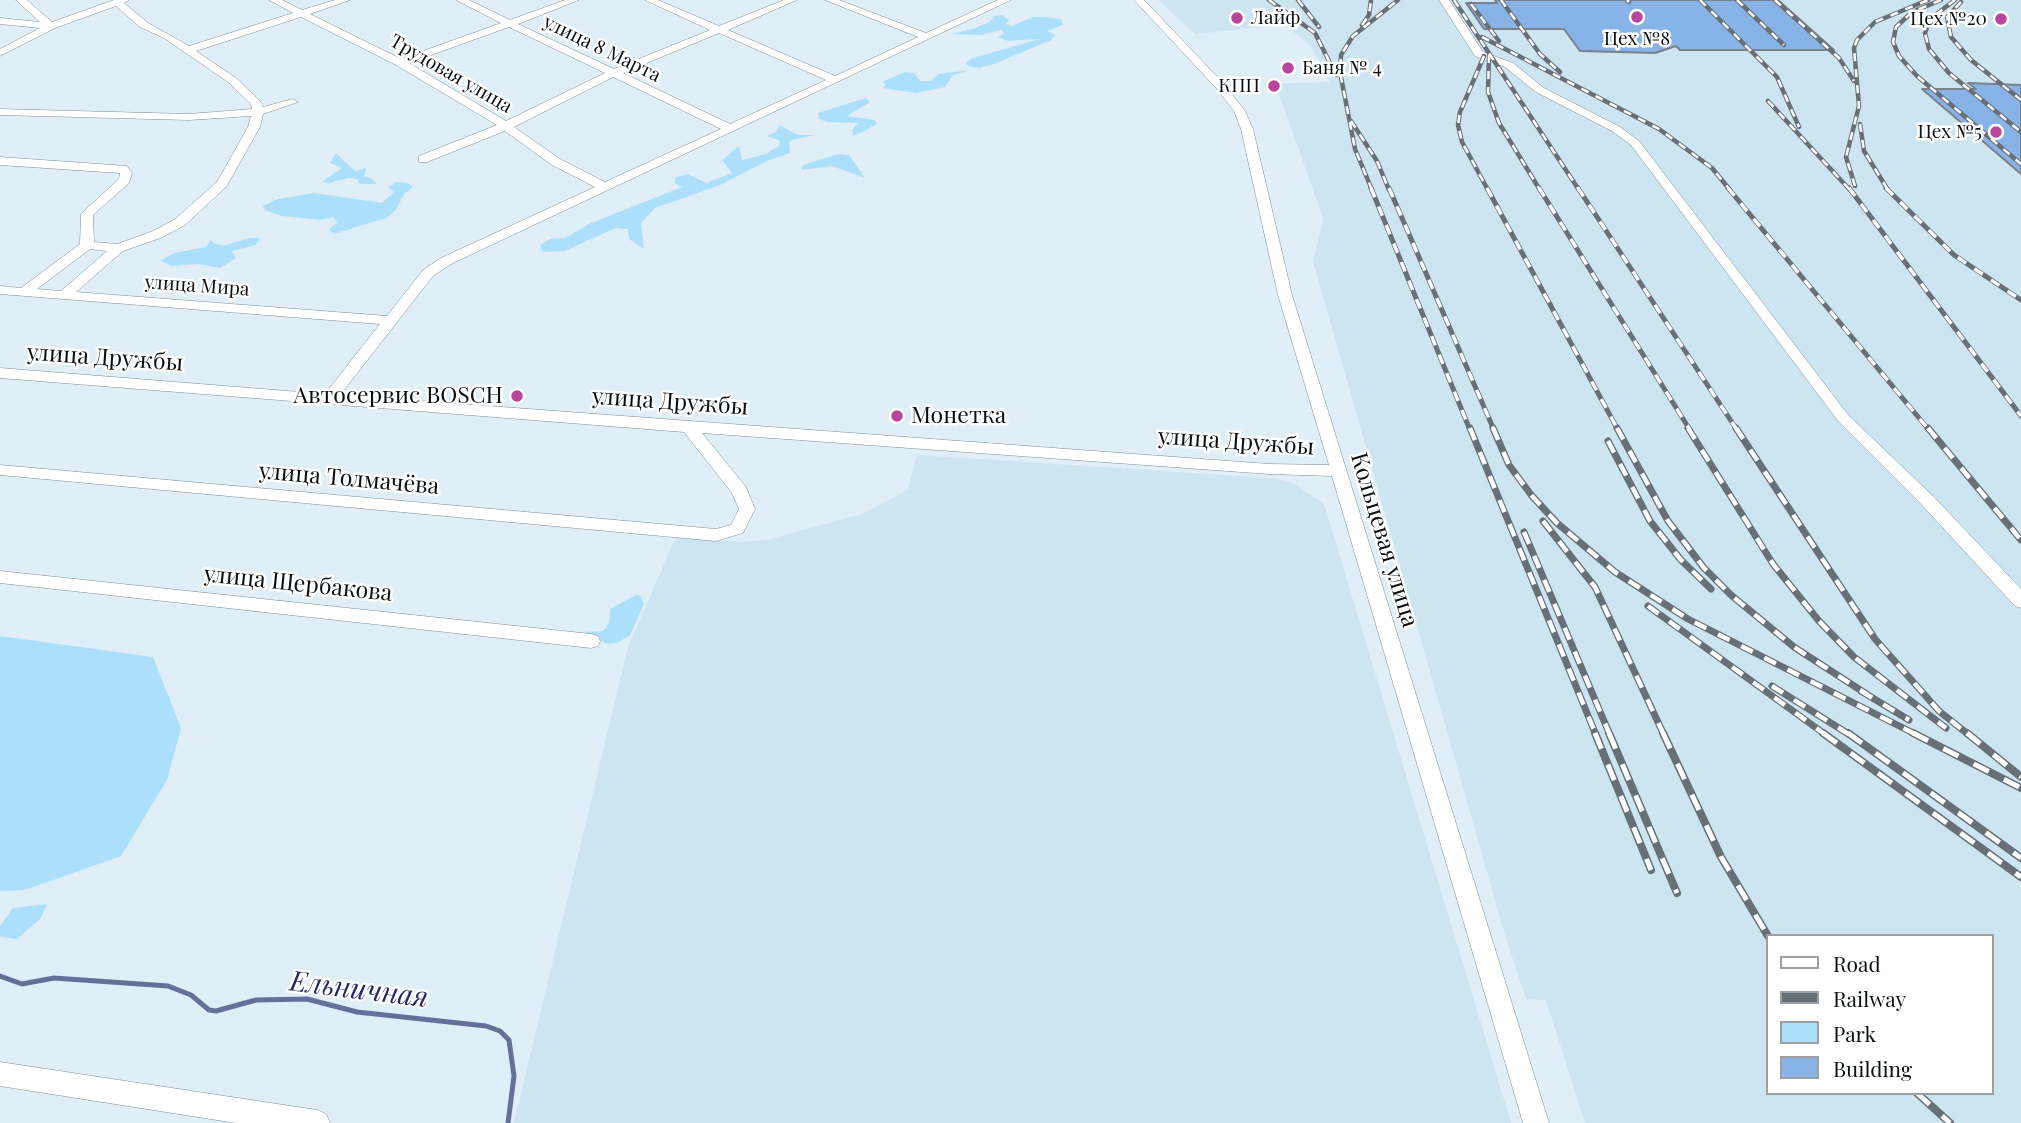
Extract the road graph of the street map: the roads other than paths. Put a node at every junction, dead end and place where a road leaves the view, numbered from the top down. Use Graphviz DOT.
graph roads {
  1 [pos="21,0"];
  2 [pos="274,0"];
  3 [pos="345,0"];
  4 [pos="461,0"];
  5 [pos="574,0"];
  6 [pos="650,0"];
  7 [pos="792,0"];
  8 [pos="830,0"];
  9 [pos="1006,0"];
  10 [pos="1139,0"];
  11 [pos="1444,0"];
  12 [pos="120,1"];
  13 [pos="300,15"];
  14 [pos="0,21"];
  15 [pos="510,23"];
  16 [pos="51,26"];
  17 [pos="721,30"];
  18 [pos="926,37"];
  19 [pos="187,50"];
  20 [pos="0,53"];
  21 [pos="400,63"];
  22 [pos="611,74"];
  23 [pos="833,79"];
  24 [pos="292,102"];
  25 [pos="536,111"];
  26 [pos="0,112"];
  27 [pos="258,112"];
  28 [pos="491,116"];
  29 [pos="506,125"];
  30 [pos="729,128"];
  31 [pos="423,159"];
  32 [pos="0,161"];
  33 [pos="605,187"];
  34 [pos="87,245"];
  35 [pos="118,248"];
  36 [pos="58,267"];
  37 [pos="93,269"];
  38 [pos="0,290"];
  39 [pos="24,292"];
  40 [pos="64,295"];
  41 [pos="391,321"];
  42 [pos="0,373"];
  43 [pos="329,399"];
  44 [pos="690,427"];
  45 [pos="0,470"];
  46 [pos="1338,471"];
  47 [pos="0,577"];
  48 [pos="2021,601"];
  49 [pos="591,641"];
  50 [pos="0,1074"];
  51 [pos="317,1123"];
  52 [pos="1536,1123"];
  1 -- 16 [label="street"];
  2 -- 13 [label="street, Трудовая улица"];
  3 -- 13 [label="street"];
  4 -- 15 [label="street, улица 8 Марта"];
  5 -- 15 [label="street"];
  6 -- 17 [label="street"];
  7 -- 17 [label="street"];
  8 -- 18 [label="street"];
  9 -- 18 [label="street"];
  10 -- 46 [label="street, Кольцевая улица"];
  11 -- 48 [label="street"];
  12 -- 16 [label="street"];
  12 -- 19 [label="street"];
  13 -- 19 [label="street"];
  13 -- 21 [label="street, Трудовая улица"];
  14 -- 16 [label="street"];
  15 -- 21 [label="street"];
  15 -- 22 [label="street, улица 8 Марта"];
  16 -- 20 [label="street"];
  17 -- 22 [label="street"];
  17 -- 23 [label="street"];
  18 -- 23 [label="street"];
  19 -- 27 [label="street"];
  21 -- 28 [label="street, Трудовая улица"];
  22 -- 25 [label="street"];
  22 -- 30 [label="street, улица 8 Марта"];
  23 -- 30 [label="street"];
  24 -- 27 [label="street"];
  25 -- 28 [label="street"];
  25 -- 29 [label="street"];
  26 -- 27 [label="street"];
  27 -- 35 [label="street"];
  28 -- 29 [label="street, Трудовая улица"];
  29 -- 31 [label="street"];
  29 -- 33 [label="street, Трудовая улица"];
  30 -- 33 [label="street"];
  32 -- 34 [label="street"];
  33 -- 41 [label="street"];
  34 -- 35 [label="street"];
  34 -- 36 [label="street"];
  35 -- 37 [label="street"];
  36 -- 37 [label="street"];
  36 -- 39 [label="street"];
  37 -- 40 [label="street"];
  38 -- 39 [label="street, улица Мира"];
  39 -- 40 [label="street, улица Мира"];
  40 -- 41 [label="street, улица Мира"];
  41 -- 43 [label="street"];
  42 -- 43 [label="street, улица Дружбы"];
  43 -- 44 [label="street, улица Дружбы"];
  44 -- 45 [label="street, улица Толмачёва"];
  44 -- 46 [label="street, улица Дружбы"];
  46 -- 52 [label="street, Кольцевая улица"];
  47 -- 49 [label="street, улица Щербакова"];
  50 -- 51 [label="street"];
}
